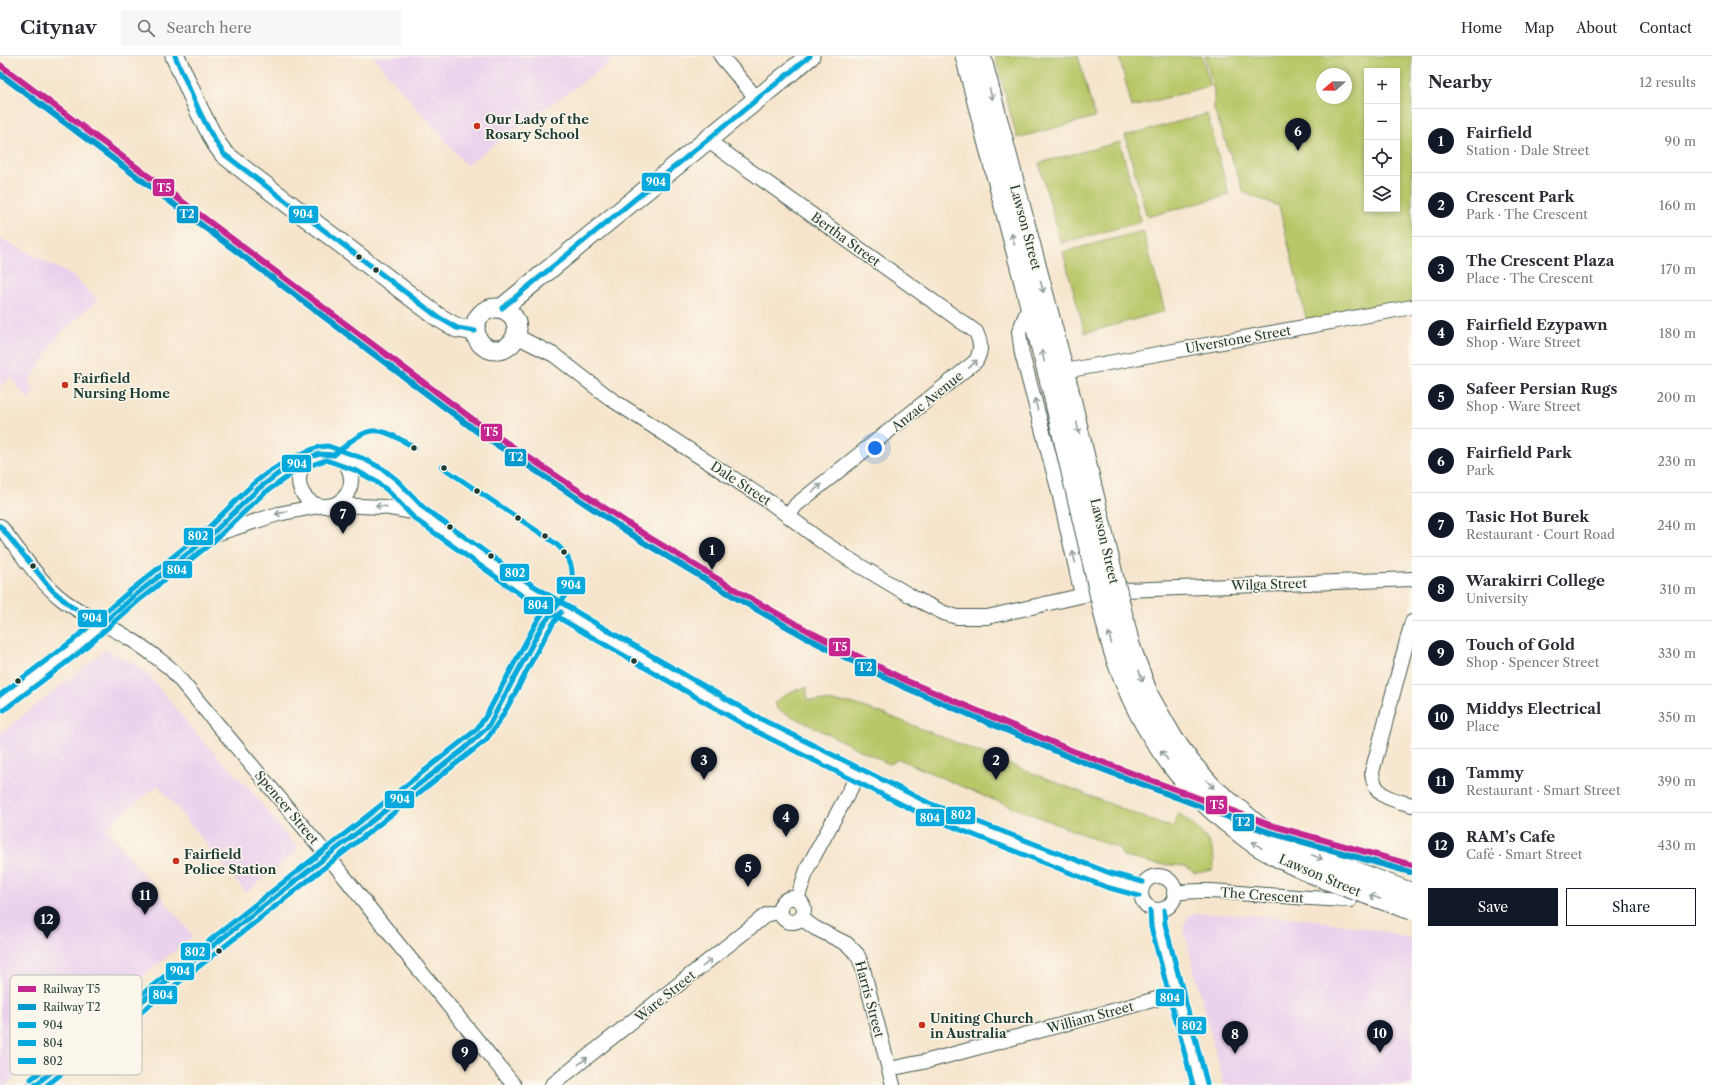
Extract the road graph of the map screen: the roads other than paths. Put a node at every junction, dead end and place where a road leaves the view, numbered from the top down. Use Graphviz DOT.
graph roads {
  1 [pos="175,56"];
  2 [pos="721,56"];
  3 [pos="810,56"];
  4 [pos="965,56"];
  5 [pos="981,56"];
  6 [pos="757,99"];
  7 [pos="707,140"];
  8 [pos="1030,304"];
  9 [pos="1412,307"];
  10 [pos="502,308"];
  11 [pos="475,331"];
  12 [pos="516,336"];
  13 [pos="981,342"];
  14 [pos="1065,371"];
  15 [pos="1061,392"];
  16 [pos="341,459"];
  17 [pos="307,460"];
  18 [pos="335,505"];
  19 [pos="319,506"];
  20 [pos="419,513"];
  21 [pos="788,515"];
  22 [pos="0,526"];
  23 [pos="210,536"];
  24 [pos="1412,579"];
  25 [pos="1125,590"];
  26 [pos="555,608"];
  27 [pos="1412,622"];
  28 [pos="102,624"];
  29 [pos="0,704"];
  30 [pos="858,775"];
  31 [pos="1412,805"];
  32 [pos="327,855"];
  33 [pos="1141,889"];
  34 [pos="1174,893"];
  35 [pos="1412,893"];
  36 [pos="797,899"];
  37 [pos="1350,900"];
  38 [pos="1156,910"];
  39 [pos="1412,910"];
  40 [pos="781,911"];
  41 [pos="801,918"];
  42 [pos="1175,994"];
  43 [pos="142,1003"];
  44 [pos="889,1069"];
  45 [pos="48,1075"];
  46 [pos="35,1085"];
  47 [pos="514,1085"];
  48 [pos="552,1085"];
  49 [pos="893,1085"];
  50 [pos="1200,1085"];
  1 -- 11 [label="main road"];
  2 -- 6 [label="street"];
  3 -- 6 [label="main road"];
  8 -- 4 [label="main road, Lawson Street, one-way"];
  5 -- 14 [label="main road, Lawson Street, one-way"];
  6 -- 7 [label="main road"];
  7 -- 10 [label="main road"];
  7 -- 13 [label="street, Bertha Street"];
  15 -- 8 [label="main road, Lawson Street, one-way"];
  21 -- 8 [label="street, Dale Street, one-way"];
  9 -- 14 [label="street, Ulverstone Street"];
  10 -- 11 [label="main road"];
  10 -- 12 [label="main road"];
  11 -- 12 [label="main road"];
  12 -- 21 [label="street, Dale Street"];
  21 -- 13 [label="street, Anzac Avenue, one-way"];
  14 -- 15 [label="main road, Lawson Street"];
  15 -- 35 [label="main road, Lawson Street, one-way, bridge"];
  39 -- 15 [label="main road, Lawson Street, one-way, bridge"];
  16 -- 17 [label="street"];
  16 -- 18 [label="street"];
  16 -- 20 [label="street"];
  17 -- 19 [label="street"];
  17 -- 23 [label="street"];
  18 -- 19 [label="street"];
  20 -- 18 [label="street, one-way"];
  19 -- 23 [label="street, one-way"];
  20 -- 26 [label="street"];
  22 -- 28 [label="street, Spencer Street"];
  23 -- 28 [label="street"];
  24 -- 25 [label="street, Wilga Street"];
  26 -- 30 [label="street"];
  26 -- 32 [label="street"];
  27 -- 31 [label="street"];
  28 -- 29 [label="street"];
  28 -- 32 [label="street, Spencer Street"];
  30 -- 33 [label="street"];
  30 -- 36 [label="street"];
  32 -- 43 [label="street"];
  32 -- 47 [label="street, Spencer Street"];
  33 -- 34 [label="street"];
  33 -- 38 [label="street"];
  34 -- 37 [label="street, The Crescent"];
  34 -- 38 [label="street"];
  36 -- 40 [label="street"];
  36 -- 41 [label="street"];
  38 -- 42 [label="street"];
  40 -- 41 [label="street"];
  48 -- 40 [label="street, Ware Street, one-way"];
  41 -- 44 [label="street, Harris Street"];
  42 -- 44 [label="street, William Street"];
  42 -- 50 [label="street"];
  44 -- 49 [label="street, Harris Street"];
  45 -- 46 [label="street"];
}
